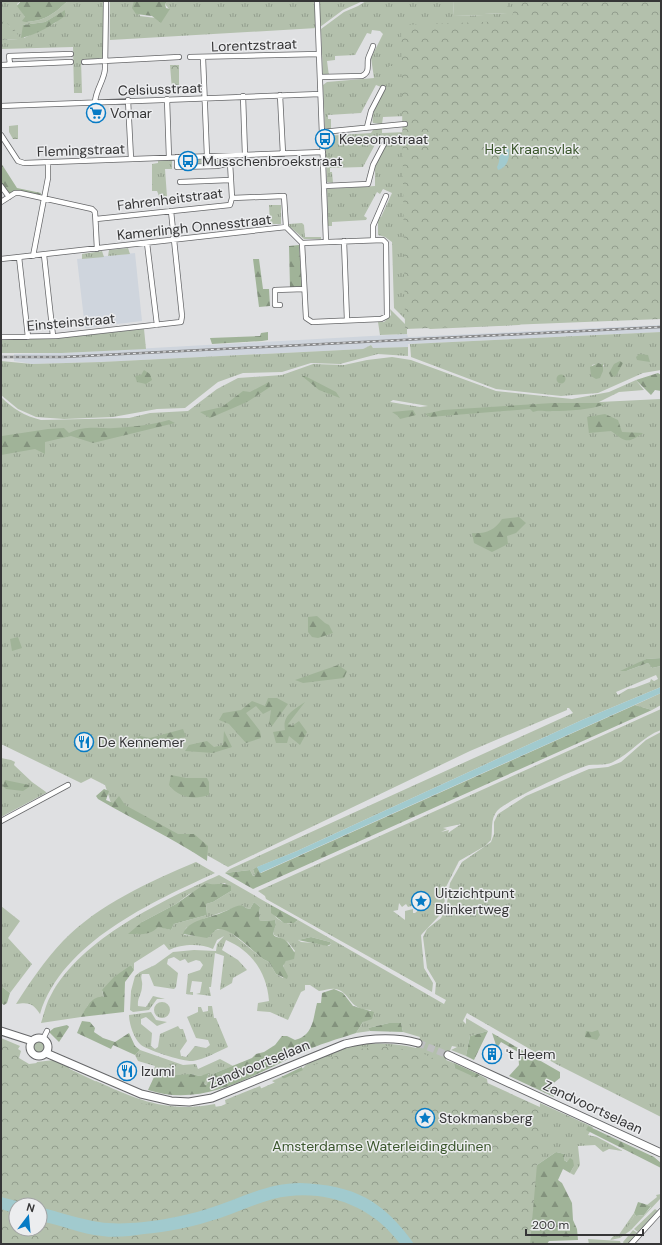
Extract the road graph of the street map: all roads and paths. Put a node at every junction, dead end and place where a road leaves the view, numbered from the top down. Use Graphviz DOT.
graph roads {
  1 [pos="106,1"];
  2 [pos="317,1"];
  3 [pos="373,46"];
  4 [pos="55,54"];
  5 [pos="71,54"];
  6 [pos="319,54"];
  7 [pos="190,57"];
  8 [pos="179,58"];
  9 [pos="203,58"];
  10 [pos="72,62"];
  11 [pos="84,62"];
  12 [pos="105,62"];
  13 [pos="56,63"];
  14 [pos="10,64"];
  15 [pos="1,65"];
  16 [pos="320,77"];
  17 [pos="383,88"];
  18 [pos="320,94"];
  19 [pos="280,95"];
  20 [pos="243,96"];
  21 [pos="205,98"];
  22 [pos="167,99"];
  23 [pos="128,100"];
  24 [pos="95,102"];
  25 [pos="1,106"];
  26 [pos="405,124"];
  27 [pos="367,127"];
  28 [pos="322,132"];
  29 [pos="1,135"];
  30 [pos="2,140"];
  31 [pos="384,144"];
  32 [pos="323,152"];
  33 [pos="283,154"];
  34 [pos="245,155"];
  35 [pos="207,156"];
  36 [pos="230,156"];
  37 [pos="177,157"];
  38 [pos="169,158"];
  39 [pos="131,159"];
  40 [pos="48,162"];
  41 [pos="230,163"];
  42 [pos="230,180"];
  43 [pos="180,182"];
  44 [pos="1,186"];
  45 [pos="324,186"];
  46 [pos="386,196"];
  47 [pos="9,197"];
  48 [pos="232,198"];
  49 [pos="44,199"];
  50 [pos="1,202"];
  51 [pos="171,212"];
  52 [pos="96,219"];
  53 [pos="286,227"];
  54 [pos="174,240"];
  55 [pos="373,240"];
  56 [pos="344,241"];
  57 [pos="326,242"];
  58 [pos="147,243"];
  59 [pos="302,243"];
  60 [pos="97,249"];
  61 [pos="44,255"];
  62 [pos="33,256"];
  63 [pos="19,258"];
  64 [pos="1,259"];
  65 [pos="304,289"];
  66 [pos="280,305"];
  67 [pos="347,320"];
  68 [pos="157,325"];
  69 [pos="53,336"];
  70 [pos="1,337"];
  71 [pos="28,337"];
  72 [pos="68,785"];
  73 [pos="1,821"];
  74 [pos="47,1031"];
  75 [pos="1,1032"];
  76 [pos="43,1039"];
  77 [pos="31,1043"];
  78 [pos="418,1043"];
  79 [pos="47,1051"];
  80 [pos="448,1055"];
  81 [pos="661,1153"];
  82 [pos="661,1211"];
  83 [pos="631,1244"];
  1 -- 12 [label="street"];
  2 -- 6 [label="street"];
  3 -- 16 [label="street"];
  4 -- 5 [label="street"];
  4 -- 13 [label="street"];
  4 -- 14 [label="street"];
  6 -- 9 [label="street, Lorentzstraat"];
  6 -- 16 [label="street"];
  7 -- 9 [label="street, Lorentzstraat"];
  8 -- 12 [label="street"];
  9 -- 21 [label="street"];
  10 -- 13 [label="street"];
  11 -- 12 [label="street"];
  12 -- 24 [label="street"];
  13 -- 14 [label="street"];
  14 -- 15 [label="street"];
  16 -- 18 [label="street"];
  17 -- 27 [label="street"];
  18 -- 19 [label="street, Celsiusstraat"];
  18 -- 28 [label="street"];
  19 -- 20 [label="street, Celsiusstraat"];
  19 -- 33 [label="street"];
  20 -- 21 [label="street, Celsiusstraat"];
  20 -- 34 [label="street"];
  21 -- 22 [label="street, Celsiusstraat"];
  21 -- 35 [label="street"];
  22 -- 23 [label="street, Celsiusstraat"];
  22 -- 38 [label="street"];
  23 -- 24 [label="street, Celsiusstraat"];
  23 -- 39 [label="street"];
  24 -- 25 [label="street, Celsiusstraat"];
  26 -- 27 [label="street"];
  27 -- 28 [label="street"];
  28 -- 32 [label="street"];
  29 -- 30 [label="street, Flemingstraat"];
  30 -- 40 [label="street, Flemingstraat"];
  31 -- 45 [label="street"];
  32 -- 33 [label="street, Flemingstraat"];
  32 -- 45 [label="street"];
  33 -- 34 [label="street, Flemingstraat"];
  34 -- 36 [label="street, Flemingstraat"];
  35 -- 36 [label="street, Flemingstraat"];
  35 -- 37 [label="street, Flemingstraat"];
  36 -- 41 [label="street"];
  37 -- 38 [label="street, Flemingstraat"];
  37 -- 41 [label="street"];
  38 -- 39 [label="street, Flemingstraat"];
  39 -- 40 [label="street, Flemingstraat"];
  40 -- 49 [label="street"];
  41 -- 42 [label="street"];
  42 -- 43 [label="street"];
  42 -- 48 [label="street"];
  44 -- 47 [label="street"];
  45 -- 57 [label="street"];
  46 -- 55 [label="street"];
  47 -- 49 [label="street"];
  47 -- 50 [label="street"];
  48 -- 51 [label="street, Fahrenheitstraat"];
  48 -- 53 [label="street, Fahrenheitstraat"];
  49 -- 52 [label="street"];
  49 -- 62 [label="street"];
  51 -- 52 [label="street, Fahrenheitstraat"];
  51 -- 54 [label="street"];
  52 -- 60 [label="street"];
  53 -- 54 [label="street, Kamerlingh Onnesstraat"];
  53 -- 59 [label="street, Kamerlingh Onnesstraat"];
  54 -- 58 [label="street, Kamerlingh Onnesstraat"];
  54 -- 68 [label="street, Einsteinstraat"];
  55 -- 56 [label="street"];
  55 -- 67 [label="street"];
  56 -- 57 [label="street"];
  56 -- 67 [label="street"];
  57 -- 59 [label="street"];
  58 -- 60 [label="street, Kamerlingh Onnesstraat"];
  58 -- 68 [label="street"];
  59 -- 65 [label="street"];
  60 -- 61 [label="street, Kamerlingh Onnesstraat"];
  61 -- 62 [label="street, Kamerlingh Onnesstraat"];
  61 -- 69 [label="street"];
  62 -- 63 [label="street, Kamerlingh Onnesstraat"];
  63 -- 64 [label="street, Kamerlingh Onnesstraat"];
  63 -- 71 [label="street"];
  65 -- 66 [label="street"];
  65 -- 67 [label="street"];
  68 -- 69 [label="street, Einsteinstraat"];
  69 -- 71 [label="street, Einsteinstraat"];
  70 -- 71 [label="street, Einsteinstraat"];
  72 -- 73 [label="street"];
  74 -- 76 [label="street"];
  75 -- 77 [label="main road"];
  76 -- 77 [label="main road"];
  76 -- 79 [label="main road"];
  77 -- 79 [label="main road"];
  78 -- 79 [label="main road, Zandvoortselaan"];
  80 -- 81 [label="main road, Zandvoortselaan"];
  82 -- 83 [label="street"];
}
